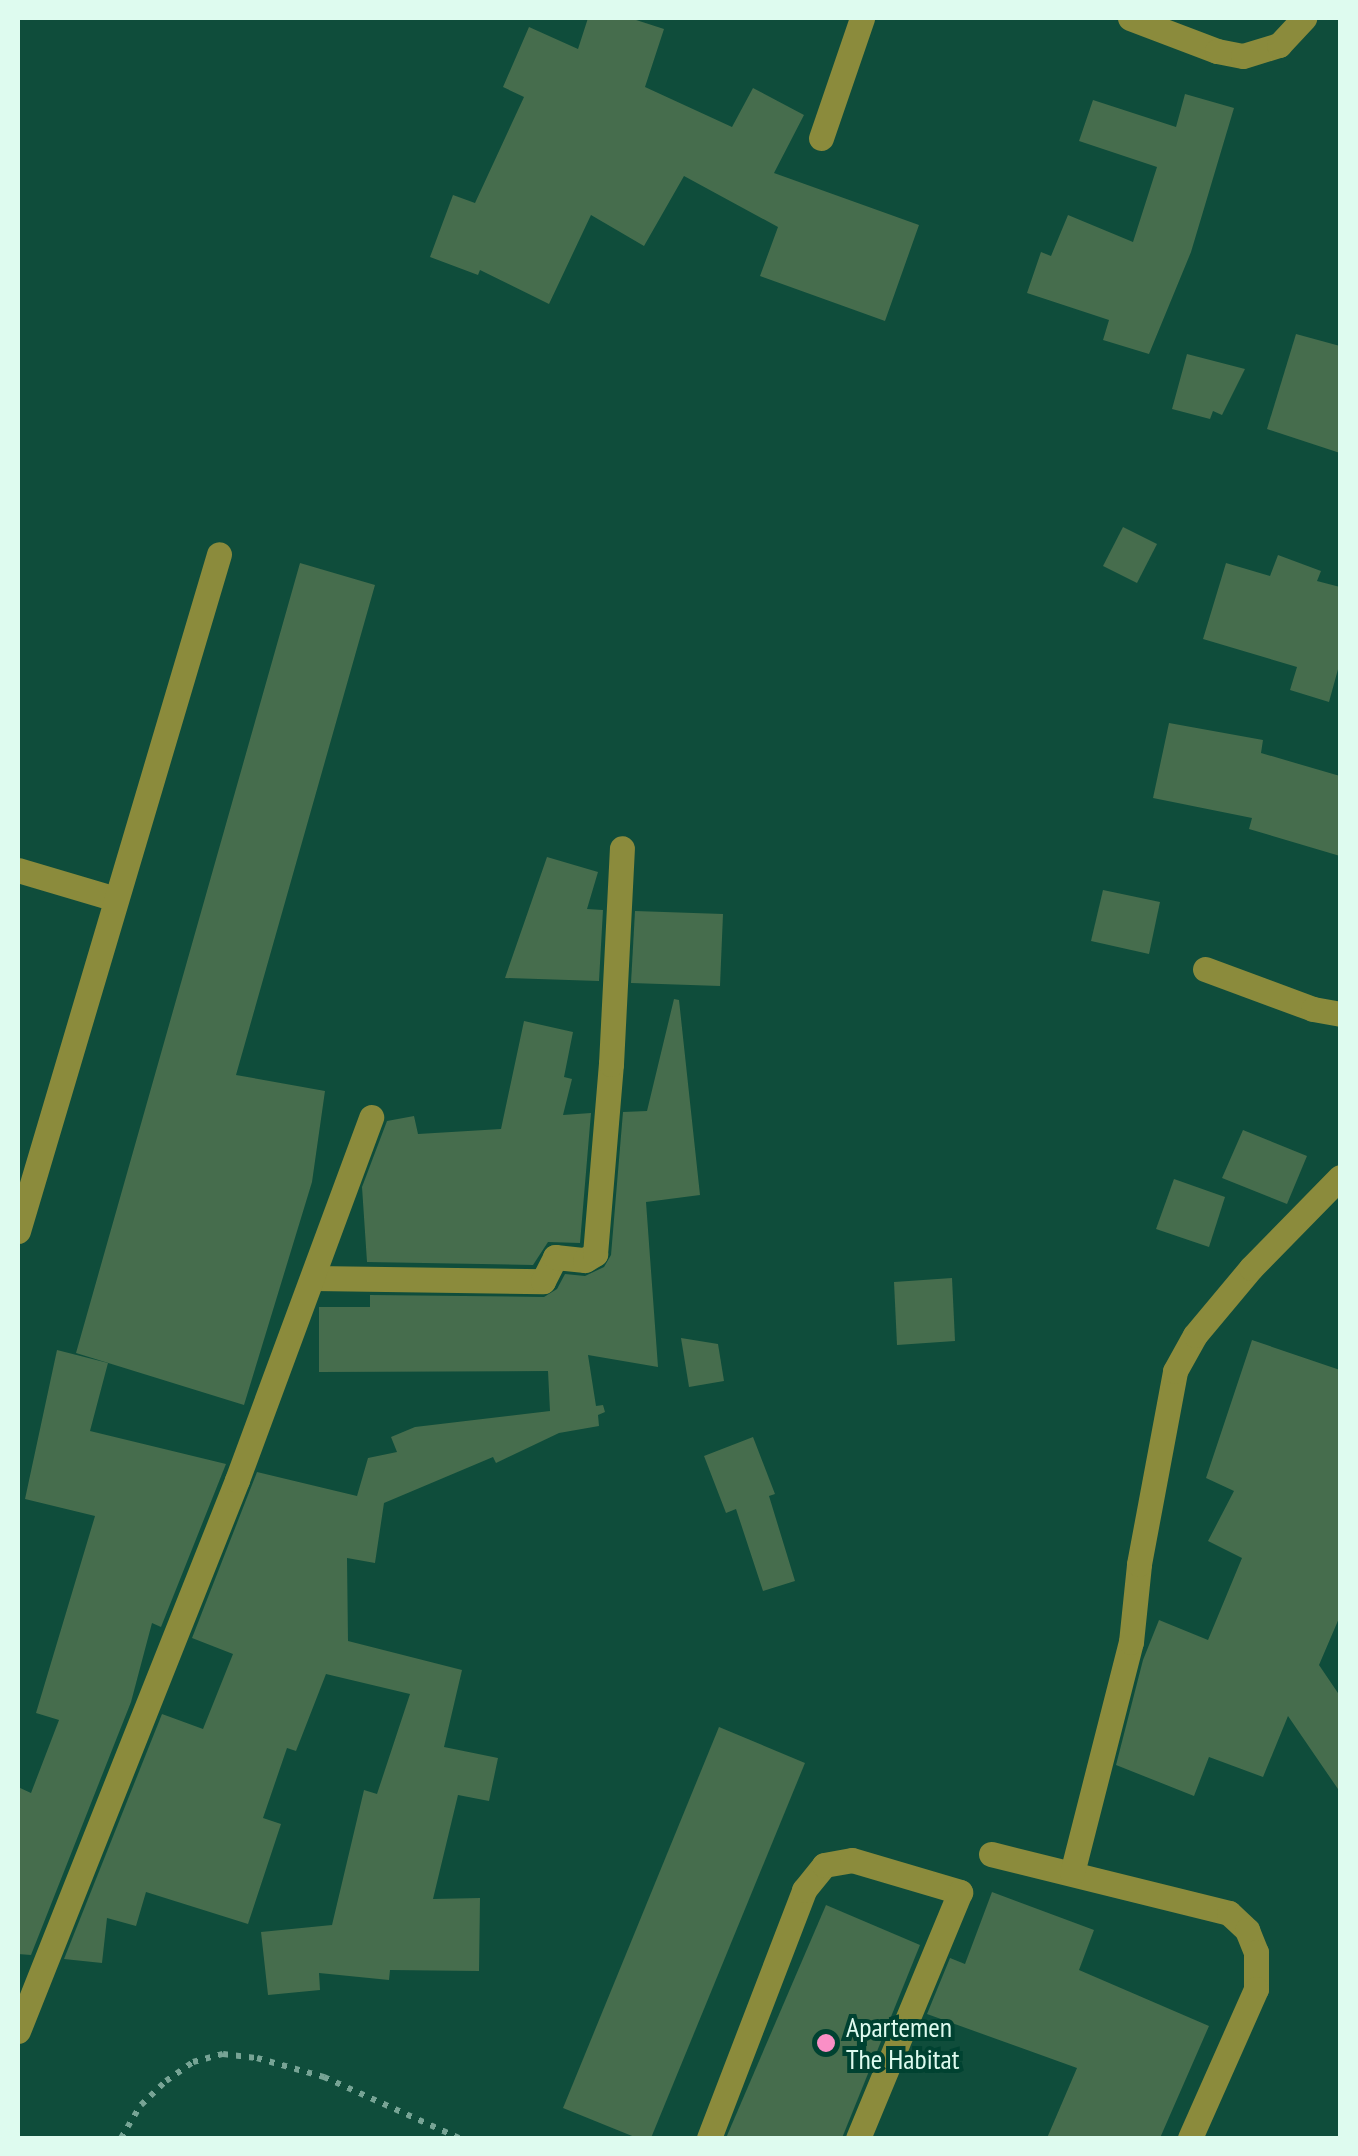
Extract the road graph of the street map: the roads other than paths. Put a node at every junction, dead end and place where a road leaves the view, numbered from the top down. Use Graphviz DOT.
graph roads {
  1 [pos="862,18"];
  2 [pos="1130,18"];
  3 [pos="1304,18"];
  4 [pos="821,138"];
  5 [pos="219,554"];
  6 [pos="622,848"];
  7 [pos="18,870"];
  8 [pos="116,900"];
  9 [pos="1205,969"];
  10 [pos="1340,1014"];
  11 [pos="371,1118"];
  12 [pos="1340,1177"];
  13 [pos="18,1231"];
  14 [pos="314,1278"];
  15 [pos="991,1854"];
  16 [pos="1072,1873"];
  17 [pos="18,2031"];
  18 [pos="709,2138"];
  19 [pos="858,2138"];
  20 [pos="1190,2138"];
  1 -- 4 [label="street"];
  2 -- 3 [label="street"];
  5 -- 8 [label="street"];
  6 -- 14 [label="street"];
  7 -- 8 [label="street"];
  8 -- 13 [label="street"];
  9 -- 10 [label="street"];
  11 -- 14 [label="street"];
  12 -- 16 [label="street"];
  14 -- 17 [label="street"];
  15 -- 16 [label="street"];
  16 -- 20 [label="street"];
  18 -- 19 [label="street"];
}
